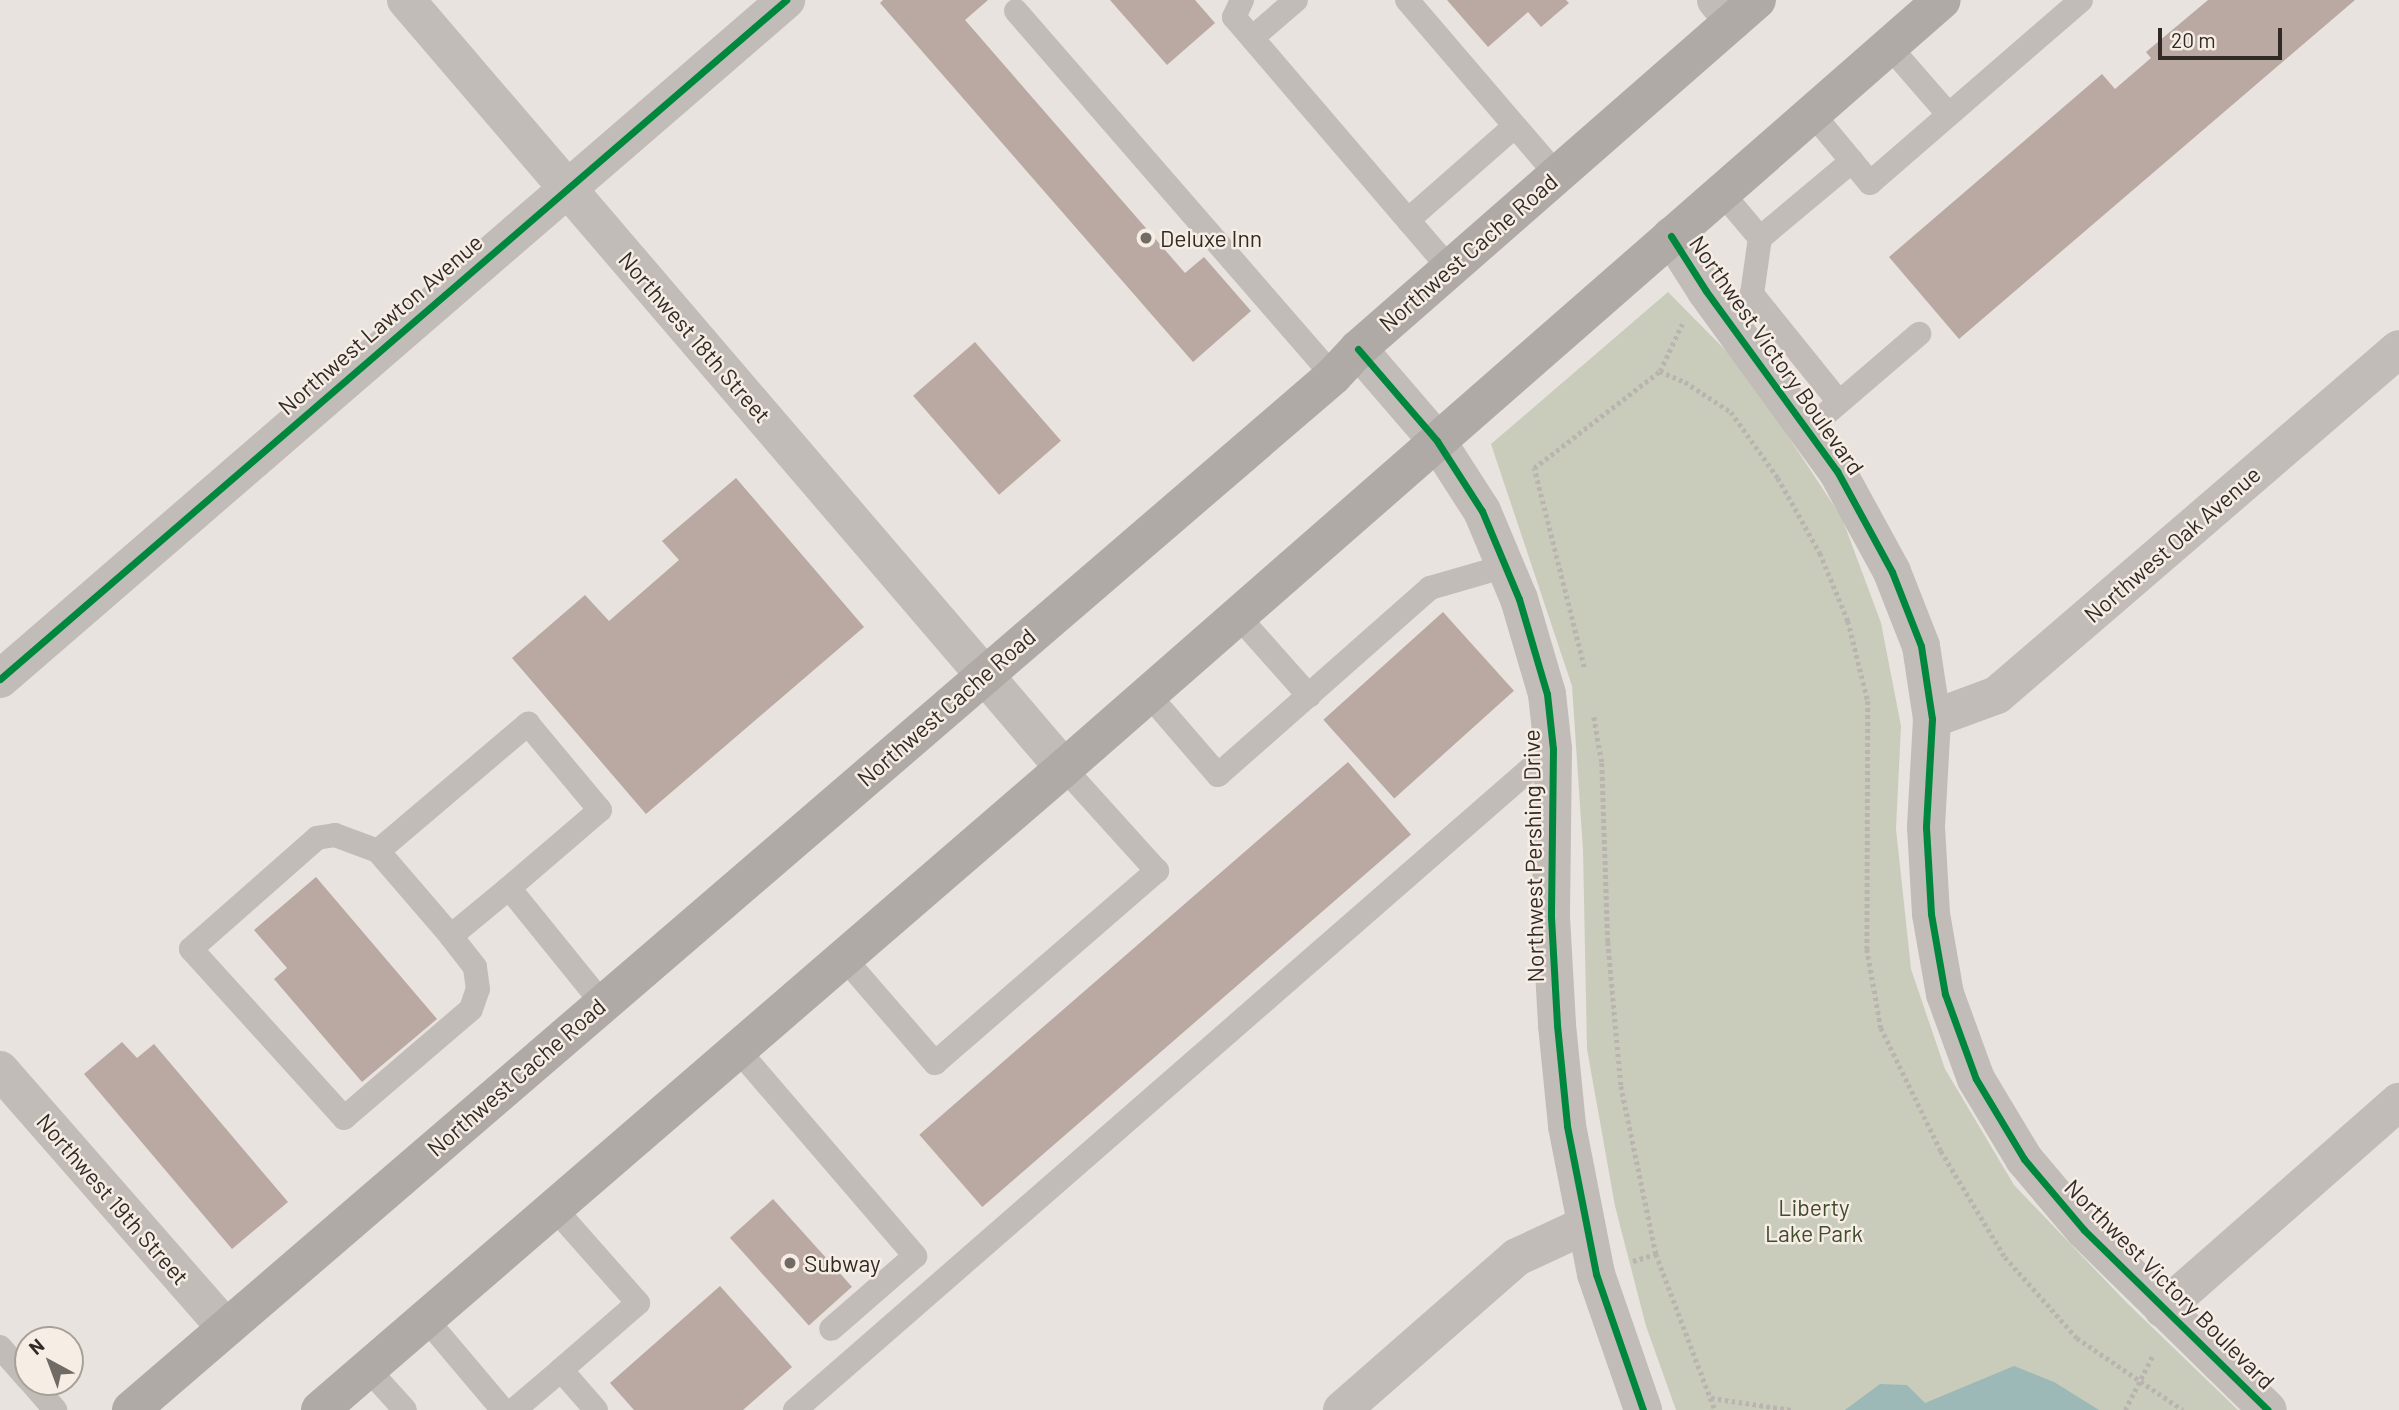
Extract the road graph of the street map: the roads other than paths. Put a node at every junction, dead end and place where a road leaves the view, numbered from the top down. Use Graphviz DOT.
graph roads {
  1 [pos="406,0"];
  2 [pos="786,0"];
  3 [pos="1242,0"];
  4 [pos="1296,0"];
  5 [pos="1407,0"];
  6 [pos="1942,0"];
  7 [pos="2081,0"];
  8 [pos="1735,7"];
  9 [pos="1016,11"];
  10 [pos="1252,38"];
  11 [pos="1889,46"];
  12 [pos="1812,113"];
  13 [pos="1949,115"];
  14 [pos="1515,126"];
  15 [pos="1852,161"];
  16 [pos="1557,175"];
  17 [pos="567,187"];
  18 [pos="1722,193"];
  19 [pos="1408,220"];
  20 [pos="1671,236"];
  21 [pos="1760,238"];
  22 [pos="1449,268"];
  23 [pos="1919,334"];
  24 [pos="2399,349"];
  25 [pos="1345,363"];
  26 [pos="1839,402"];
  27 [pos="1807,429"];
  28 [pos="1437,441"];
  29 [pos="1506,566"];
  30 [pos="1238,616"];
  31 [pos="984,674"];
  32 [pos="0,679"];
  33 [pos="1148,694"];
  34 [pos="1308,696"];
  35 [pos="1932,719"];
  36 [pos="1553,750"];
  37 [pos="1064,768"];
  38 [pos="378,851"];
  39 [pos="509,888"];
  40 [pos="451,936"];
  41 [pos="844,958"];
  42 [pos="602,1003"];
  43 [pos="738,1050"];
  44 [pos="0,1070"];
  45 [pos="2399,1102"];
  46 [pos="554,1208"];
  47 [pos="1586,1225"];
  48 [pos="2163,1309"];
  49 [pos="426,1319"];
  50 [pos="226,1328"];
  51 [pos="831,1329"];
  52 [pos="0,1347"];
  53 [pos="14,1363"];
  54 [pos="368,1369"];
  55 [pos="561,1370"];
  56 [pos="43,1396"];
  57 [pos="55,1410"];
  58 [pos="131,1410"];
  59 [pos="320,1410"];
  60 [pos="405,1410"];
  61 [pos="503,1410"];
  62 [pos="514,1410"];
  63 [pos="596,1410"];
  64 [pos="796,1410"];
  65 [pos="1342,1410"];
  66 [pos="1643,1410"];
  67 [pos="2268,1410"];
  1 -- 17 [label="street, Northwest 18th Street"];
  2 -- 17 [label="street, Northwest Lawton Avenue"];
  3 -- 10 [label="lane"];
  4 -- 10 [label="lane"];
  5 -- 14 [label="lane"];
  6 -- 11 [label="main road"];
  7 -- 13 [label="lane"];
  8 -- 16 [label="main road, Northwest Cache Road"];
  9 -- 25 [label="lane"];
  10 -- 19 [label="lane"];
  11 -- 12 [label="main road"];
  11 -- 13 [label="lane"];
  12 -- 15 [label="lane"];
  12 -- 18 [label="main road"];
  13 -- 15 [label="lane"];
  14 -- 16 [label="lane"];
  14 -- 19 [label="lane"];
  15 -- 21 [label="lane"];
  16 -- 22 [label="main road, Northwest Cache Road"];
  17 -- 31 [label="street, Northwest 18th Street"];
  17 -- 32 [label="street, Northwest Lawton Avenue"];
  18 -- 20 [label="main road"];
  18 -- 21 [label="lane"];
  19 -- 22 [label="lane"];
  20 -- 27 [label="street, Northwest Victory Boulevard"];
  20 -- 28 [label="main road"];
  21 -- 26 [label="lane"];
  22 -- 25 [label="main road, Northwest Cache Road"];
  23 -- 26 [label="lane"];
  24 -- 35 [label="street, Northwest Oak Avenue"];
  25 -- 28 [label="street, Northwest Pershing Drive"];
  25 -- 31 [label="main road, Northwest Cache Road"];
  26 -- 27 [label="lane"];
  27 -- 35 [label="street, Northwest Victory Boulevard"];
  28 -- 29 [label="street, Northwest Pershing Drive"];
  28 -- 30 [label="main road"];
  29 -- 34 [label="lane"];
  29 -- 36 [label="street, Northwest Pershing Drive"];
  30 -- 33 [label="main road"];
  30 -- 34 [label="lane"];
  31 -- 37 [label="street, Northwest 18th Street"];
  31 -- 42 [label="main road, Northwest Cache Road"];
  33 -- 34 [label="lane"];
  33 -- 37 [label="main road"];
  35 -- 48 [label="street, Northwest Victory Boulevard"];
  36 -- 47 [label="street, Northwest Pershing Drive"];
  36 -- 64 [label="lane"];
  37 -- 41 [label="main road"];
  37 -- 41 [label="lane"];
  38 -- 39 [label="lane"];
  38 -- 40 [label="lane"];
  38 -- 40 [label="lane"];
  39 -- 40 [label="lane"];
  39 -- 42 [label="lane"];
  41 -- 43 [label="main road"];
  42 -- 50 [label="main road, Northwest Cache Road"];
  43 -- 46 [label="main road"];
  43 -- 51 [label="lane"];
  44 -- 50 [label="street, Northwest 19th Street"];
  45 -- 48 [label="street"];
  46 -- 49 [label="main road"];
  46 -- 55 [label="lane"];
  47 -- 65 [label="street"];
  47 -- 66 [label="street, Northwest Pershing Drive"];
  48 -- 67 [label="street, Northwest Victory Boulevard"];
  49 -- 54 [label="main road"];
  49 -- 61 [label="lane"];
  50 -- 58 [label="main road, Northwest Cache Road"];
  52 -- 53 [label="lane"];
  54 -- 59 [label="main road"];
  54 -- 60 [label="lane"];
  55 -- 62 [label="lane"];
  55 -- 63 [label="lane"];
  56 -- 57 [label="lane"];
}
